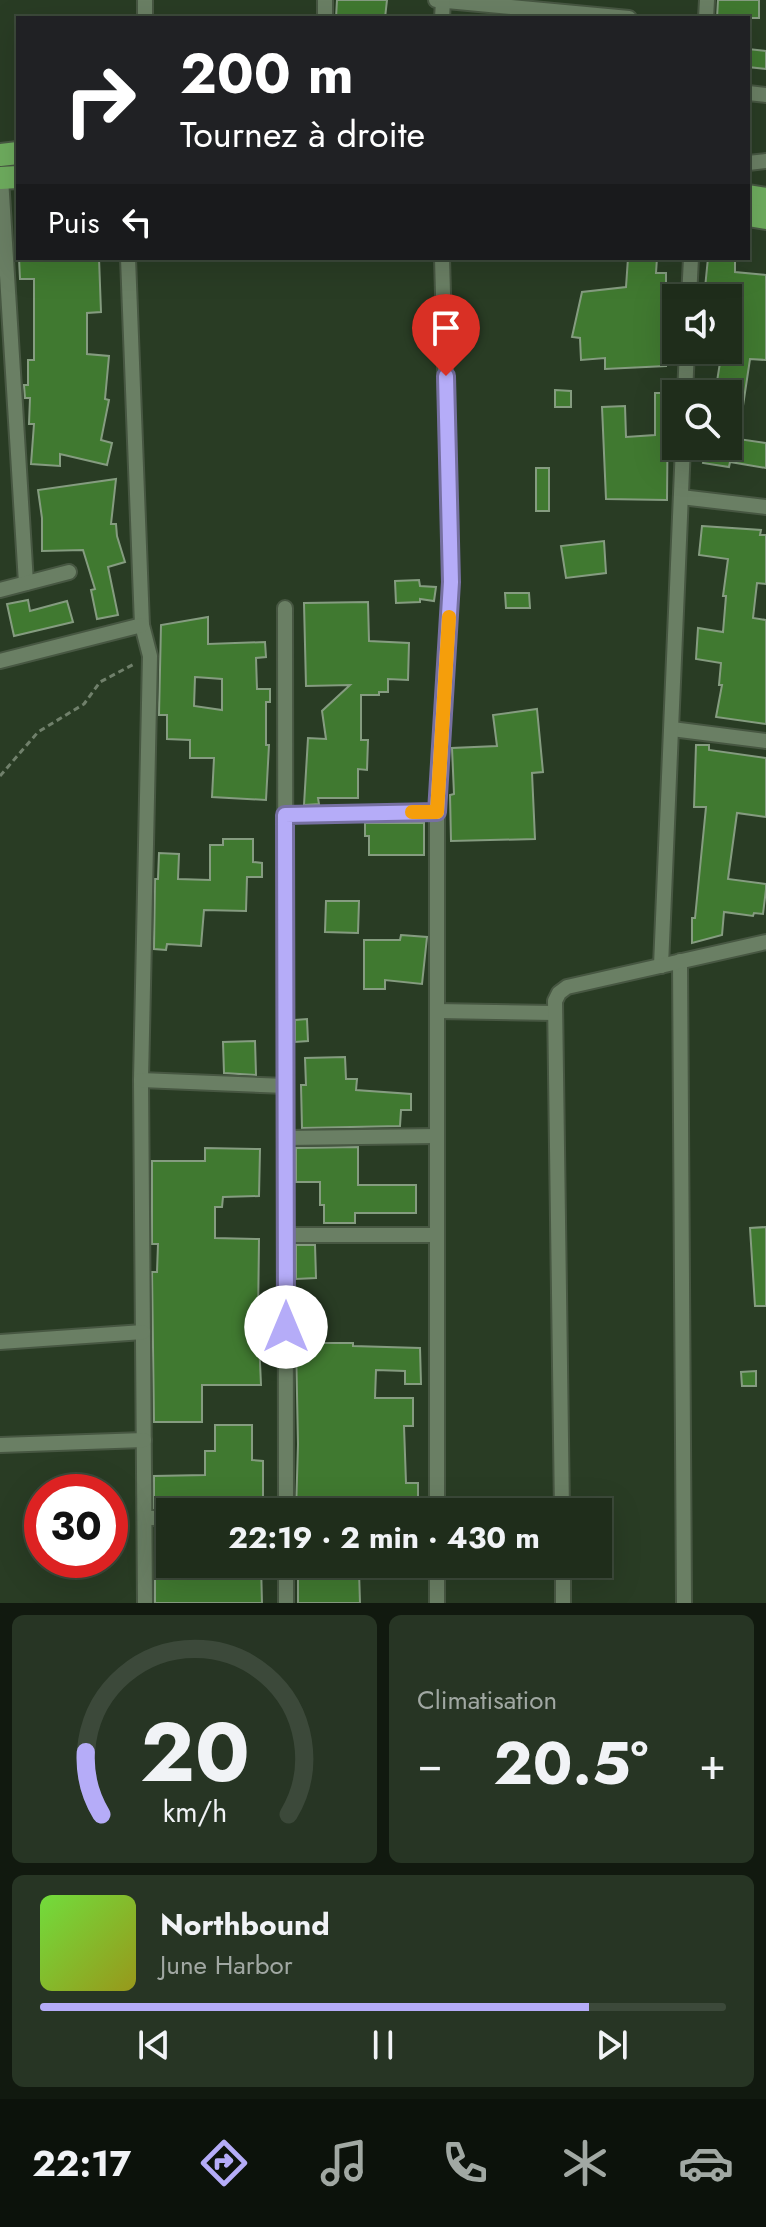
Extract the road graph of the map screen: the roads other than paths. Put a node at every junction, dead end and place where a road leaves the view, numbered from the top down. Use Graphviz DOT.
graph roads {
  1 [pos="436,0"];
  2 [pos="443,1"];
  3 [pos="471,2"];
  4 [pos="609,16"];
  5 [pos="6,178"];
  6 [pos="128,260"];
  7 [pos="442,260"];
  8 [pos="691,260"];
  9 [pos="690,284"];
  10 [pos="682,460"];
  11 [pos="681,497"];
  12 [pos="766,507"];
  13 [pos="69,572"];
  14 [pos="26,583"];
  15 [pos="0,590"];
  16 [pos="285,608"];
  17 [pos="142,625"];
  18 [pos="0,661"];
  19 [pos="672,729"];
  20 [pos="766,741"];
  21 [pos="437,812"];
  22 [pos="285,815"];
  23 [pos="766,942"];
  24 [pos="680,961"];
  25 [pos="661,966"];
  26 [pos="437,1011"];
  27 [pos="554,1013"];
  28 [pos="141,1080"];
  29 [pos="286,1086"];
  30 [pos="437,1136"];
  31 [pos="286,1138"];
  32 [pos="286,1235"];
  33 [pos="437,1235"];
  34 [pos="143,1332"];
  35 [pos="0,1342"];
  36 [pos="144,1440"];
  37 [pos="0,1445"];
  38 [pos="286,1498"];
  39 [pos="437,1498"];
  40 [pos="562,1498"];
  41 [pos="145,1518"];
  42 [pos="156,1518"];
  43 [pos="286,1578"];
  44 [pos="437,1578"];
  45 [pos="563,1578"];
  46 [pos="145,1603"];
  47 [pos="286,1603"];
  48 [pos="437,1603"];
  49 [pos="563,1603"];
  50 [pos="684,1603"];
  1 -- 2 [label="street"];
  2 -- 3 [label="street"];
  3 -- 4 [label="street"];
  5 -- 14 [label="street"];
  6 -- 17 [label="street"];
  7 -- 21 [label="street"];
  8 -- 9 [label="street"];
  10 -- 11 [label="street"];
  11 -- 12 [label="street"];
  11 -- 19 [label="street"];
  13 -- 14 [label="street"];
  14 -- 15 [label="street"];
  16 -- 22 [label="street"];
  17 -- 18 [label="street"];
  17 -- 28 [label="street"];
  19 -- 20 [label="street"];
  19 -- 25 [label="street"];
  21 -- 22 [label="street"];
  21 -- 26 [label="street"];
  22 -- 29 [label="street"];
  23 -- 24 [label="street"];
  24 -- 25 [label="street"];
  24 -- 50 [label="street"];
  25 -- 27 [label="street"];
  26 -- 27 [label="street"];
  26 -- 30 [label="street"];
  27 -- 40 [label="street"];
  28 -- 29 [label="street"];
  28 -- 34 [label="street"];
  29 -- 31 [label="street"];
  30 -- 31 [label="street"];
  30 -- 33 [label="street"];
  31 -- 32 [label="street"];
  32 -- 33 [label="street"];
  32 -- 38 [label="street"];
  33 -- 39 [label="street"];
  34 -- 35 [label="street"];
  34 -- 36 [label="street"];
  36 -- 37 [label="street"];
  36 -- 41 [label="street"];
  41 -- 42 [label="street"];
  41 -- 46 [label="street"];
  43 -- 47 [label="street"];
  44 -- 48 [label="street"];
  45 -- 49 [label="street"];
}
